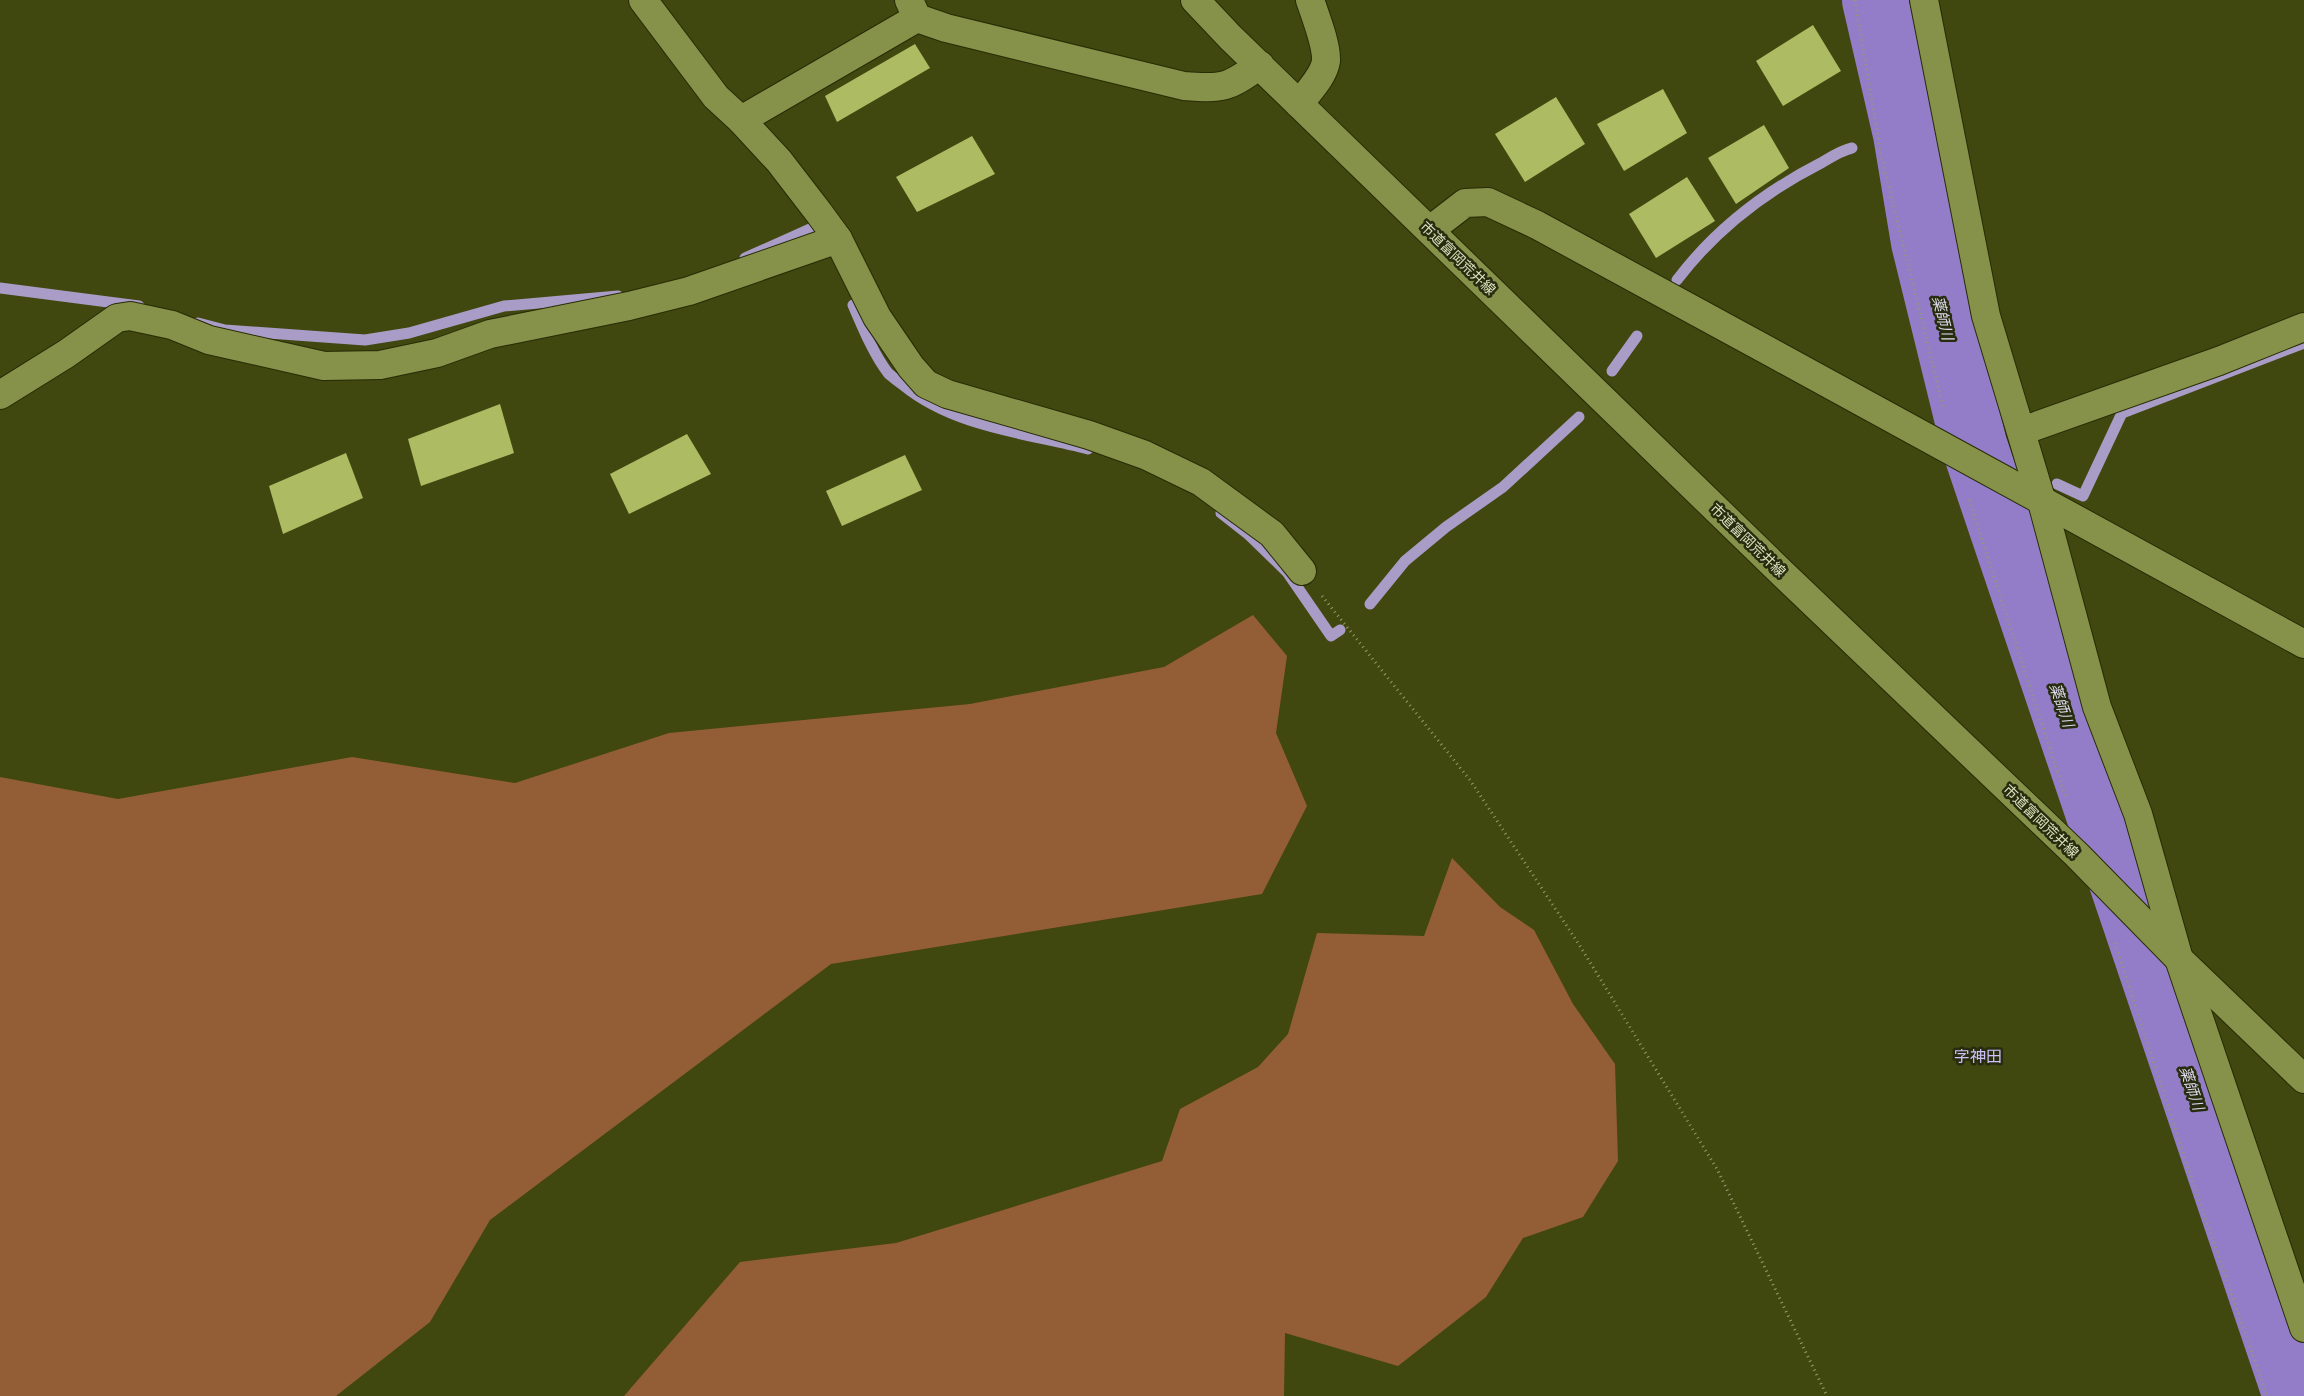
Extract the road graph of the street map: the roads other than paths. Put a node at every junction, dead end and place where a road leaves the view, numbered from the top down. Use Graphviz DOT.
graph roads {
  1 [pos="643,0"];
  2 [pos="1194,0"];
  3 [pos="1310,0"];
  4 [pos="1924,0"];
  5 [pos="913,9"];
  6 [pos="1260,65"];
  7 [pos="1299,104"];
  8 [pos="741,120"];
  9 [pos="1430,230"];
  10 [pos="838,239"];
  11 [pos="2304,327"];
  12 [pos="0,395"];
  13 [pos="2022,431"];
  14 [pos="2042,502"];
  15 [pos="1302,571"];
  16 [pos="2304,644"];
  17 [pos="2179,959"];
  18 [pos="2304,1079"];
  19 [pos="2304,1328"];
  1 -- 8 [label="street"];
  2 -- 6 [label="street, 市道富岡荒井線"];
  3 -- 7 [label="street"];
  4 -- 13 [label="street"];
  5 -- 6 [label="street"];
  5 -- 8 [label="street"];
  6 -- 7 [label="street, 市道富岡荒井線"];
  7 -- 9 [label="street, 市道富岡荒井線"];
  8 -- 10 [label="street"];
  9 -- 14 [label="street"];
  9 -- 17 [label="street, 市道富岡荒井線"];
  10 -- 12 [label="street"];
  10 -- 15 [label="street"];
  11 -- 13 [label="street"];
  13 -- 14 [label="street"];
  14 -- 16 [label="street"];
  14 -- 17 [label="street"];
  17 -- 18 [label="street, 市道富岡荒井線"];
  17 -- 19 [label="street"];
}
